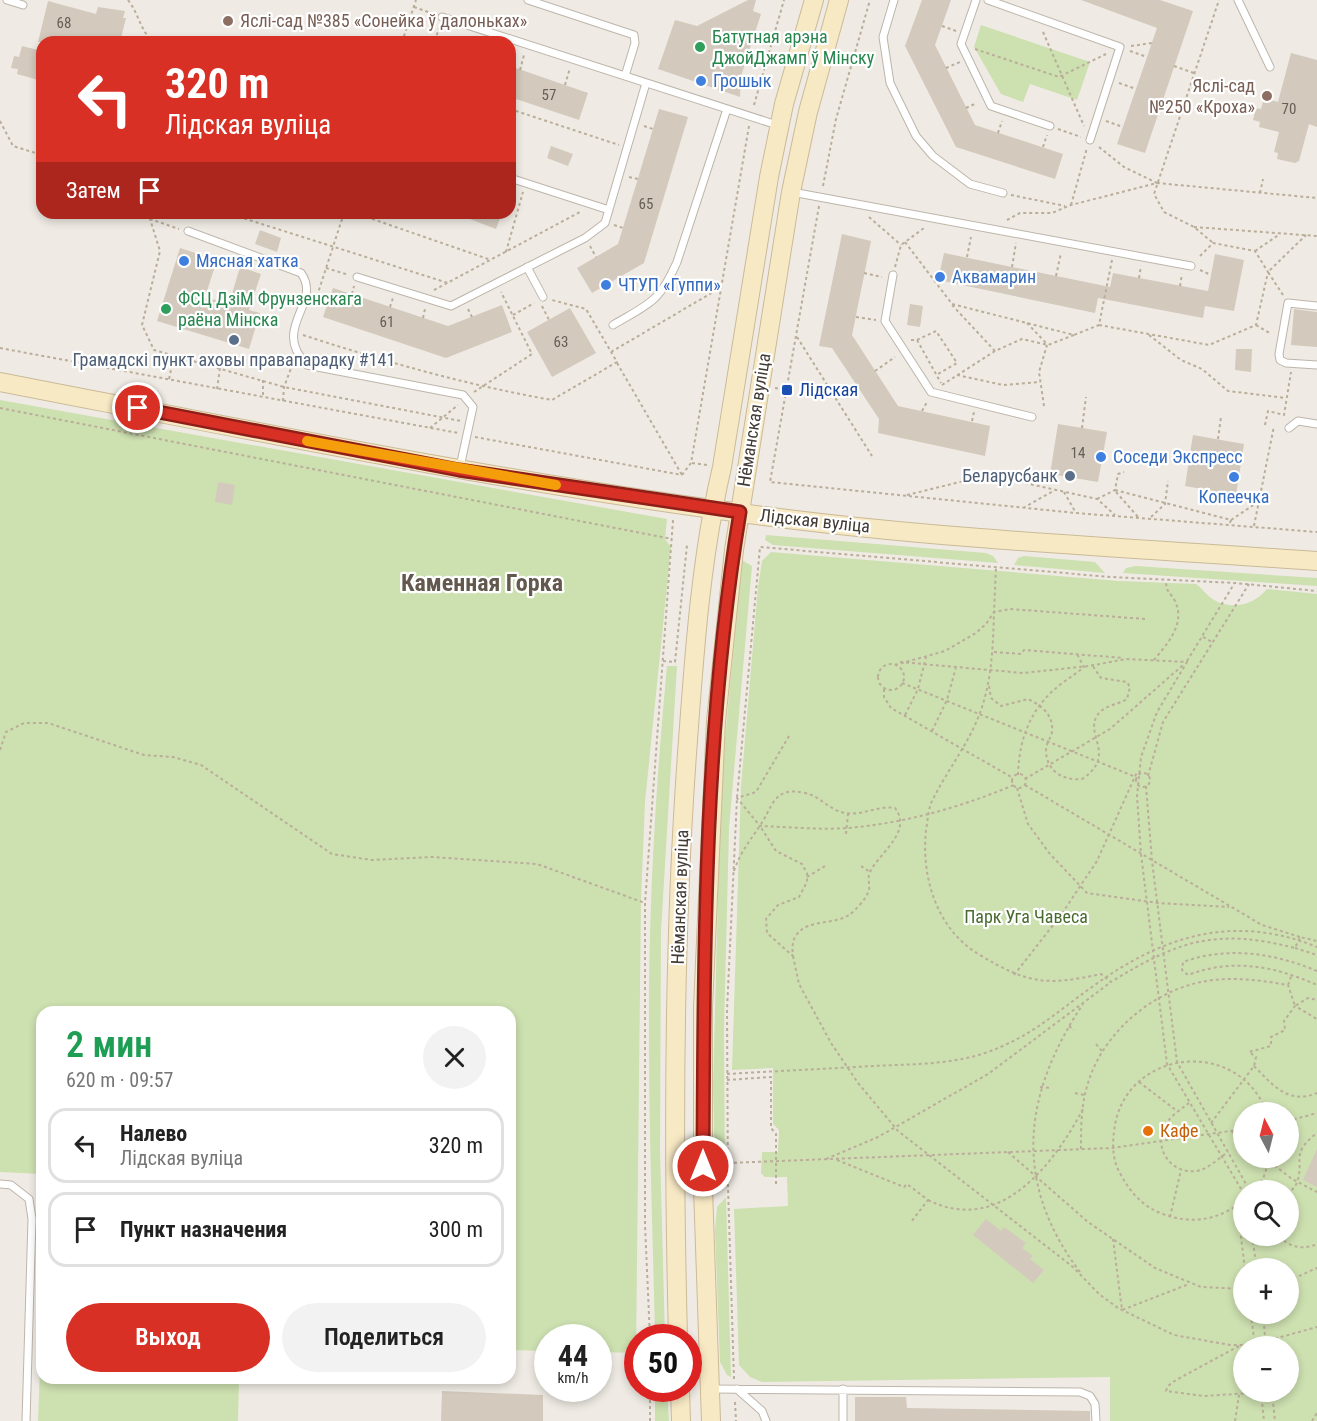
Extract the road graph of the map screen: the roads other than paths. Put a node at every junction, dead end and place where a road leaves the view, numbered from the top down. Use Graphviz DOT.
graph roads {
  1 [pos="6,0"];
  2 [pos="528,0"];
  3 [pos="814,0"];
  4 [pos="894,0"];
  5 [pos="976,0"];
  6 [pos="988,0"];
  7 [pos="1238,0"];
  8 [pos="835,1"];
  9 [pos="23,5"];
  10 [pos="442,16"];
  11 [pos="503,36"];
  12 [pos="516,40"];
  13 [pos="1270,67"];
  14 [pos="625,76"];
  15 [pos="646,82"];
  16 [pos="727,109"];
  17 [pos="780,126"];
  18 [pos="1050,126"];
  19 [pos="1090,140"];
  20 [pos="516,180"];
  21 [pos="791,192"];
  22 [pos="1003,194"];
  23 [pos="609,210"];
  24 [pos="188,231"];
  25 [pos="1191,266"];
  26 [pos="527,267"];
  27 [pos="357,277"];
  28 [pos="893,277"];
  29 [pos="543,297"];
  30 [pos="1317,306"];
  31 [pos="613,325"];
  32 [pos="1317,365"];
  33 [pos="0,382"];
  34 [pos="1032,417"];
  35 [pos="1317,424"];
  36 [pos="1289,428"];
  37 [pos="459,470"];
  38 [pos="712,508"];
  39 [pos="740,512"];
  40 [pos="1317,561"];
  41 [pos="0,1184"];
  42 [pos="678,1324"];
  43 [pos="702,1389"];
  44 [pos="709,1389"];
  45 [pos="737,1389"];
  46 [pos="843,1389"];
  47 [pos="680,1402"];
  48 [pos="26,1421"];
  49 [pos="681,1421"];
  50 [pos="711,1421"];
  51 [pos="766,1421"];
  52 [pos="843,1421"];
  53 [pos="1096,1421"];
  1 -- 9 [label="lane"];
  2 -- 14 [label="lane"];
  3 -- 17 [label="main road, Нёманская вуліца"];
  4 -- 22 [label="lane"];
  5 -- 18 [label="lane"];
  6 -- 19 [label="lane"];
  7 -- 13 [label="lane"];
  8 -- 21 [label="main road, Нёманская вуліца"];
  10 -- 11 [label="lane"];
  12 -- 14 [label="lane"];
  14 -- 15 [label="lane"];
  15 -- 16 [label="lane"];
  15 -- 23 [label="lane"];
  16 -- 17 [label="lane"];
  16 -- 31 [label="lane"];
  17 -- 38 [label="main road, Нёманская вуліца"];
  20 -- 23 [label="lane"];
  21 -- 25 [label="lane"];
  21 -- 39 [label="main road, Нёманская вуліца"];
  23 -- 26 [label="lane"];
  24 -- 37 [label="lane"];
  26 -- 27 [label="lane"];
  26 -- 29 [label="lane"];
  28 -- 34 [label="lane"];
  30 -- 32 [label="lane"];
  33 -- 37 [label="main road, Лідская вуліца"];
  35 -- 36 [label="lane"];
  37 -- 38 [label="main road, Лідская вуліца"];
  38 -- 39 [label="main road, Лідская вуліца"];
  38 -- 42 [label="main road, Нёманская вуліца"];
  39 -- 40 [label="main road, Лідская вуліца"];
  39 -- 44 [label="main road, Нёманская вуліца"];
  41 -- 48 [label="lane"];
  43 -- 44 [label="main road"];
  44 -- 45 [label="lane"];
  44 -- 50 [label="main road, Нёманская вуліца"];
  45 -- 46 [label="lane"];
  45 -- 51 [label="lane"];
  46 -- 52 [label="lane"];
  46 -- 53 [label="lane"];
  47 -- 49 [label="main road"];
}
